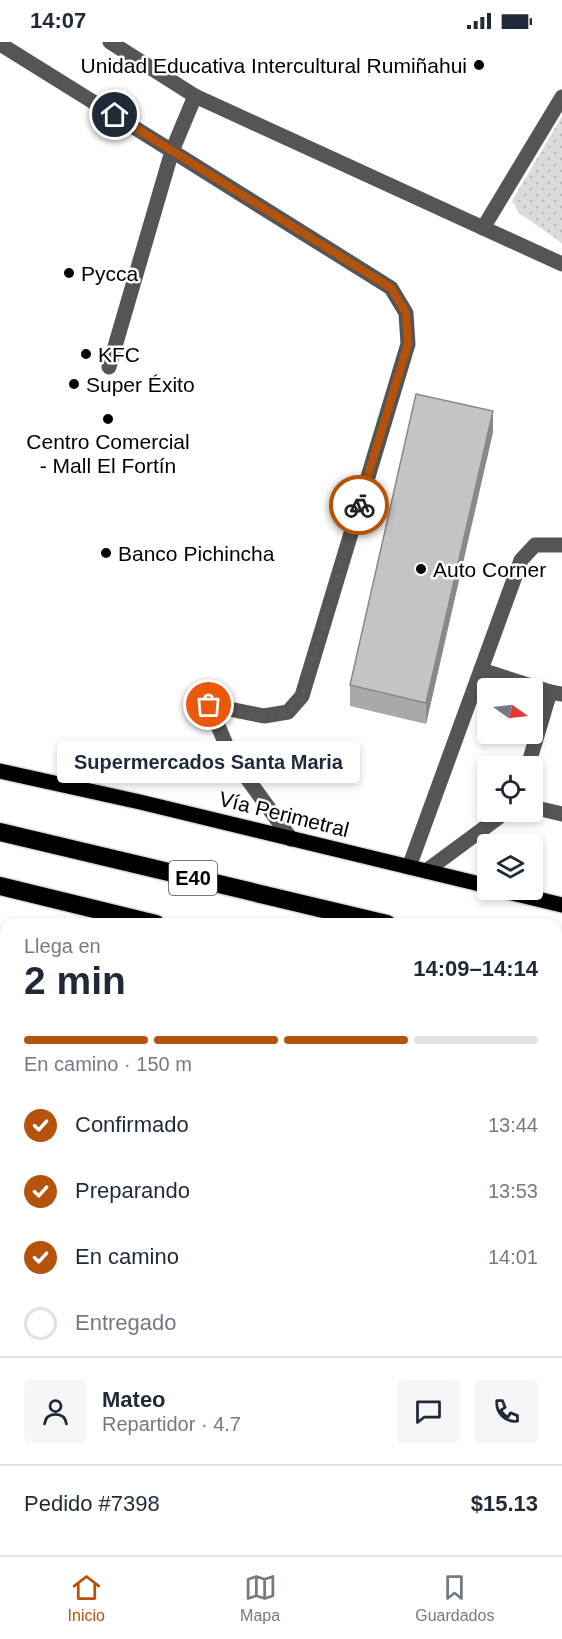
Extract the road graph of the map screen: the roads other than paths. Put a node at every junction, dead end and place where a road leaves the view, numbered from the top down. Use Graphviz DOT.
graph roads {
  1 [pos="110,42"];
  2 [pos="0,44"];
  3 [pos="195,96"];
  4 [pos="562,97"];
  5 [pos="172,151"];
  6 [pos="483,228"];
  7 [pos="562,264"];
  8 [pos="109,367"];
  9 [pos="562,545"];
  10 [pos="481,670"];
  11 [pos="556,693"];
  12 [pos="532,756"];
  13 [pos="0,771"];
  14 [pos="543,810"];
  15 [pos="562,814"];
  16 [pos="492,822"];
  17 [pos="0,832"];
  18 [pos="291,839"];
  19 [pos="409,867"];
  20 [pos="426,871"];
  21 [pos="477,883"];
  22 [pos="0,886"];
  23 [pos="541,900"];
  24 [pos="562,905"];
  25 [pos="131,918"];
  26 [pos="362,918"];
  1 -- 3 [label="street"];
  2 -- 5 [label="street"];
  3 -- 5 [label="street"];
  3 -- 6 [label="street"];
  4 -- 6 [label="street"];
  5 -- 8 [label="street"];
  5 -- 18 [label="street"];
  6 -- 7 [label="street"];
  9 -- 10 [label="street"];
  10 -- 11 [label="street"];
  10 -- 19 [label="street"];
  11 -- 12 [label="street"];
  13 -- 18 [label="main road, Vía Perimetral"];
  14 -- 15 [label="street"];
  16 -- 20 [label="street"];
  17 -- 26 [label="highway, E40"];
  18 -- 19 [label="main road, Vía Perimetral"];
  19 -- 20 [label="main road, Vía Perimetral"];
  20 -- 21 [label="main road, Vía Perimetral"];
  22 -- 25 [label="highway"];
  23 -- 24 [label="main road"];
}
